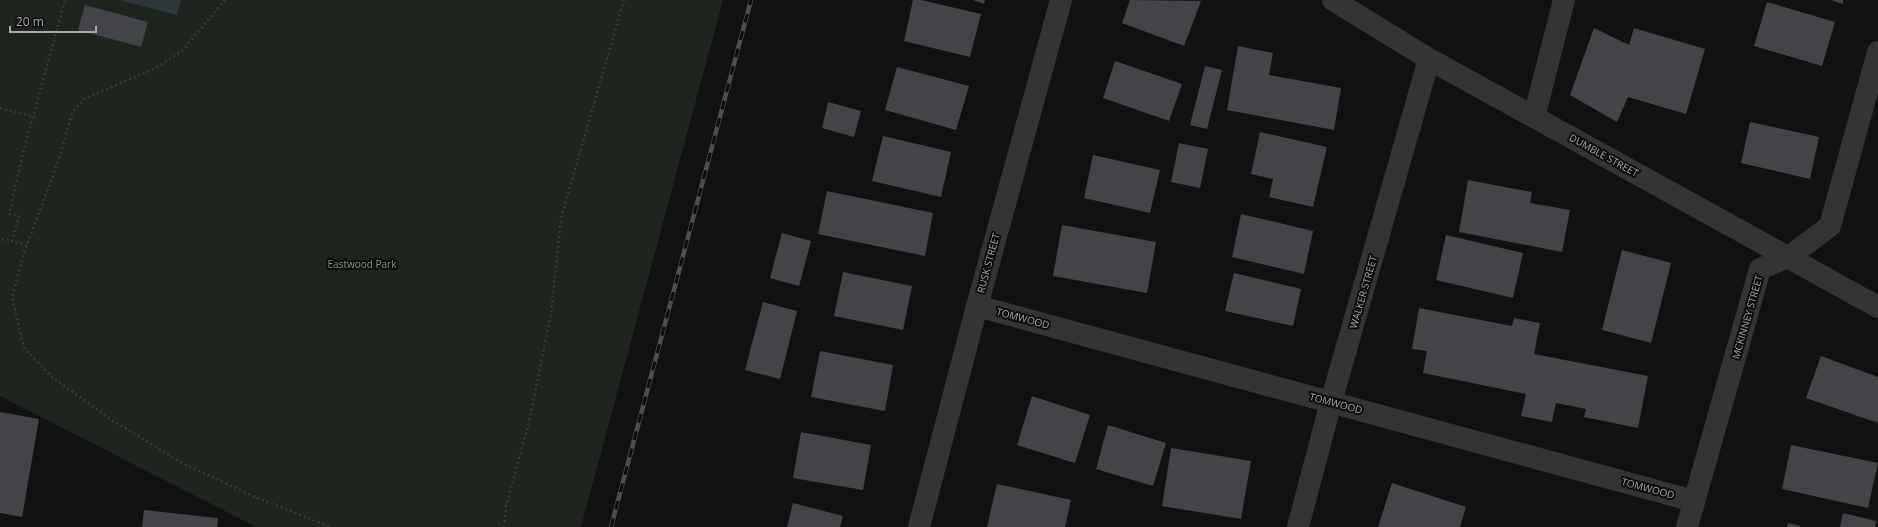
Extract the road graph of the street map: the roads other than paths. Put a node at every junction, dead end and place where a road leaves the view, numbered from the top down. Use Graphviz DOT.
graph roads {
  1 [pos="1061,0"];
  2 [pos="1333,0"];
  3 [pos="1564,0"];
  4 [pos="1878,52"];
  5 [pos="1429,59"];
  6 [pos="1534,117"];
  7 [pos="1790,256"];
  8 [pos="977,306"];
  9 [pos="1878,307"];
  10 [pos="1331,402"];
  11 [pos="1694,501"];
  12 [pos="919,527"];
  13 [pos="1298,527"];
  14 [pos="1687,527"];
  1 -- 8 [label="street, RUSK STREET"];
  2 -- 5 [label="street, DUMBLE STREET"];
  3 -- 6 [label="street"];
  4 -- 7 [label="street, MCKINNEY STREET"];
  5 -- 6 [label="street, DUMBLE STREET"];
  5 -- 10 [label="street, WALKER STREET"];
  6 -- 7 [label="street, DUMBLE STREET"];
  7 -- 9 [label="street, DUMBLE STREET"];
  7 -- 11 [label="street, MCKINNEY STREET"];
  8 -- 10 [label="street, TOMWOOD"];
  8 -- 12 [label="street, RUSK STREET"];
  10 -- 11 [label="street, TOMWOOD"];
  10 -- 13 [label="street, WALKER STREET"];
  11 -- 14 [label="street, MCKINNEY STREET"];
}
